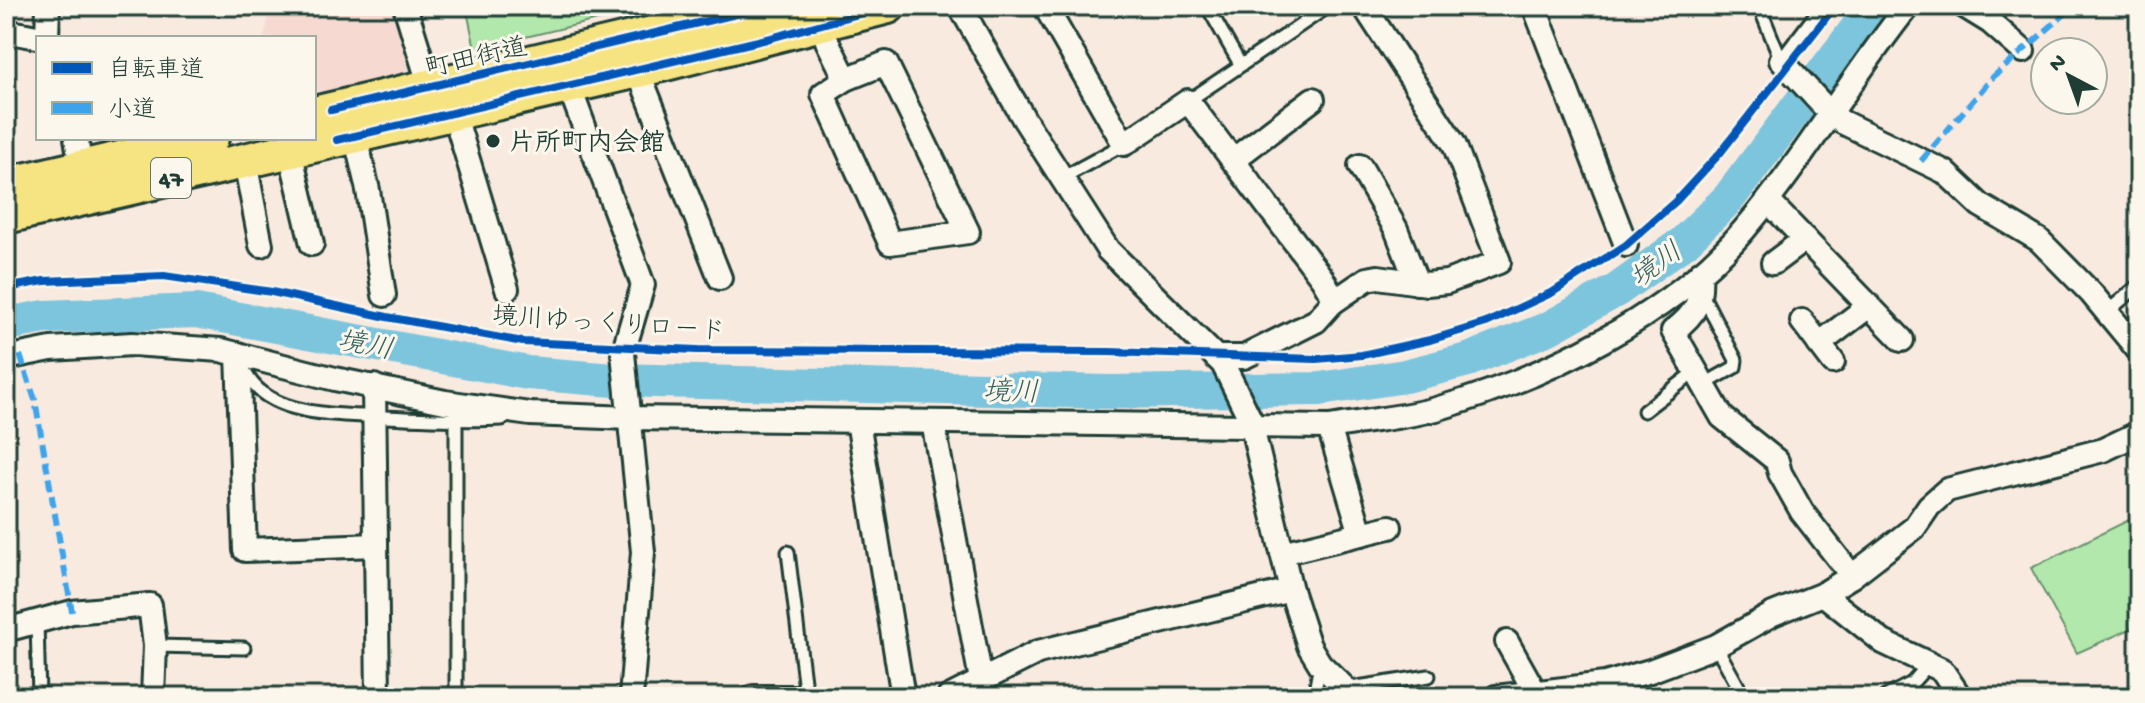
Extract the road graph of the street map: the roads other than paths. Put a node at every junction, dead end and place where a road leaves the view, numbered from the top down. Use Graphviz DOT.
graph roads {
  1 [pos="48,6"];
  2 [pos="405,6"];
  3 [pos="888,6"];
  4 [pos="960,6"];
  5 [pos="1045,6"];
  6 [pos="1207,6"];
  7 [pos="1329,6"];
  8 [pos="1364,6"];
  9 [pos="1534,6"];
  10 [pos="1759,6"];
  11 [pos="1822,6"];
  12 [pos="1908,6"];
  13 [pos="1964,6"];
  14 [pos="764,15"];
  15 [pos="822,24"];
  16 [pos="6,31"];
  17 [pos="44,36"];
  18 [pos="36,37"];
  19 [pos="2023,51"];
  20 [pos="634,56"];
  21 [pos="1240,64"];
  22 [pos="1786,65"];
  23 [pos="846,79"];
  24 [pos="569,86"];
  25 [pos="430,87"];
  26 [pos="1313,99"];
  27 [pos="1188,101"];
  28 [pos="1828,111"];
  29 [pos="454,113"];
  30 [pos="324,122"];
  31 [pos="202,140"];
  32 [pos="303,140"];
  33 [pos="1124,144"];
  34 [pos="290,151"];
  35 [pos="1233,160"];
  36 [pos="245,161"];
  37 [pos="1360,166"];
  38 [pos="81,168"];
  39 [pos="1062,178"];
  40 [pos="6,185"];
  41 [pos="1768,201"];
  42 [pos="6,216"];
  43 [pos="1805,239"];
  44 [pos="312,244"];
  45 [pos="261,245"];
  46 [pos="1626,245"];
  47 [pos="1773,263"];
  48 [pos="720,278"];
  49 [pos="1417,283"];
  50 [pos="1701,283"];
  51 [pos="2139,285"];
  52 [pos="507,289"];
  53 [pos="384,295"];
  54 [pos="1332,303"];
  55 [pos="1869,306"];
  56 [pos="2107,312"];
  57 [pos="1802,321"];
  58 [pos="1902,340"];
  59 [pos="2139,351"];
  60 [pos="238,354"];
  61 [pos="6,358"];
  62 [pos="1228,359"];
  63 [pos="1699,378"];
  64 [pos="374,386"];
  65 [pos="1644,411"];
  66 [pos="629,412"];
  67 [pos="530,414"];
  68 [pos="374,416"];
  69 [pos="456,421"];
  70 [pos="858,421"];
  71 [pos="933,422"];
  72 [pos="1251,422"];
  73 [pos="1329,427"];
  74 [pos="2139,433"];
  75 [pos="1390,527"];
  76 [pos="1361,534"];
  77 [pos="376,545"];
  78 [pos="788,552"];
  79 [pos="1282,553"];
  80 [pos="1852,576"];
  81 [pos="1291,590"];
  82 [pos="1823,594"];
  83 [pos="37,622"];
  84 [pos="6,630"];
  85 [pos="1507,642"];
  86 [pos="155,646"];
  87 [pos="1716,646"];
  88 [pos="244,648"];
  89 [pos="1320,664"];
  90 [pos="1929,664"];
  91 [pos="1429,676"];
  92 [pos="981,680"];
  93 [pos="1535,692"];
  94 [pos="1588,692"];
  95 [pos="1348,693"];
  96 [pos="39,697"];
  97 [pos="153,697"];
  98 [pos="378,697"];
  99 [pos="456,697"];
  100 [pos="631,697"];
  101 [pos="754,697"];
  102 [pos="803,697"];
  103 [pos="903,697"];
  104 [pos="949,697"];
  105 [pos="1314,697"];
  106 [pos="1496,697"];
  107 [pos="1744,697"];
  108 [pos="1885,697"];
  109 [pos="1960,697"];
  1 -- 17 [label="street"];
  2 -- 25 [label="street"];
  3 -- 15 [label="main road, 町田街道 / 47"];
  4 -- 39 [label="street"];
  5 -- 33 [label="street"];
  6 -- 21 [label="lane"];
  7 -- 21 [label="lane"];
  8 -- 49 [label="street"];
  9 -- 46 [label="street"];
  10 -- 22 [label="lane"];
  11 -- 22 [label="lane"];
  12 -- 28 [label="street"];
  13 -- 19 [label="street"];
  14 -- 15 [label="main road, 町田街道 / 47"];
  14 -- 20 [label="main road, 町田街道 / 47"];
  15 -- 23 [label="street"];
  16 -- 18 [label="street"];
  20 -- 24 [label="main road, 町田街道 / 47"];
  20 -- 25 [label="main road, 町田街道 / 47"];
  20 -- 48 [label="street"];
  21 -- 27 [label="lane"];
  22 -- 28 [label="street"];
  23 -- 23 [label="street"];
  24 -- 29 [label="main road, 町田街道 / 47"];
  24 -- 66 [label="street"];
  25 -- 30 [label="main road, 町田街道 / 47"];
  26 -- 35 [label="street"];
  27 -- 33 [label="street"];
  27 -- 35 [label="street"];
  28 -- 41 [label="street"];
  28 -- 56 [label="street"];
  29 -- 30 [label="main road, 町田街道 / 47"];
  29 -- 52 [label="street"];
  30 -- 53 [label="street"];
  31 -- 38 [label="main road, 町田街道 / 47"];
  32 -- 34 [label="main road, 町田街道 / 47"];
  33 -- 39 [label="lane"];
  34 -- 36 [label="main road, 町田街道 / 47"];
  34 -- 44 [label="street"];
  35 -- 54 [label="street"];
  36 -- 38 [label="main road, 町田街道 / 47"];
  36 -- 45 [label="street"];
  37 -- 49 [label="street"];
  38 -- 40 [label="main road, 町田街道 / 47"];
  38 -- 42 [label="main road, 町田街道 / 47"];
  39 -- 62 [label="street"];
  41 -- 43 [label="street"];
  41 -- 50 [label="street"];
  43 -- 47 [label="street"];
  43 -- 55 [label="street"];
  49 -- 54 [label="street"];
  50 -- 63 [label="street"];
  50 -- 63 [label="lane"];
  50 -- 73 [label="street"];
  51 -- 56 [label="lane"];
  54 -- 62 [label="street"];
  55 -- 57 [label="street"];
  55 -- 58 [label="street"];
  56 -- 59 [label="street"];
  60 -- 61 [label="street"];
  60 -- 64 [label="street"];
  60 -- 68 [label="lane"];
  60 -- 77 [label="street"];
  62 -- 72 [label="street"];
  63 -- 65 [label="lane"];
  63 -- 80 [label="street"];
  64 -- 67 [label="street"];
  64 -- 68 [label="street"];
  66 -- 67 [label="street"];
  66 -- 70 [label="street"];
  66 -- 100 [label="street"];
  67 -- 69 [label="lane"];
  68 -- 69 [label="lane"];
  68 -- 77 [label="street"];
  69 -- 99 [label="lane"];
  70 -- 71 [label="street"];
  70 -- 103 [label="street"];
  71 -- 72 [label="street"];
  71 -- 92 [label="street"];
  72 -- 73 [label="street"];
  72 -- 79 [label="street"];
  73 -- 76 [label="street"];
  74 -- 80 [label="street"];
  75 -- 76 [label="street"];
  76 -- 79 [label="street"];
  77 -- 98 [label="street"];
  78 -- 102 [label="lane"];
  79 -- 81 [label="street"];
  80 -- 82 [label="street"];
  81 -- 89 [label="street"];
  81 -- 92 [label="street"];
  82 -- 87 [label="street"];
  82 -- 90 [label="street"];
  83 -- 84 [label="street"];
  83 -- 86 [label="street"];
  83 -- 96 [label="lane"];
  85 -- 93 [label="street"];
  86 -- 88 [label="lane"];
  86 -- 97 [label="street"];
  87 -- 94 [label="street"];
  87 -- 107 [label="lane"];
  89 -- 95 [label="street"];
  89 -- 105 [label="lane"];
  90 -- 108 [label="lane"];
  90 -- 109 [label="street"];
  91 -- 95 [label="lane"];
  92 -- 104 [label="street"];
  93 -- 94 [label="street"];
  93 -- 106 [label="street"];
  101 -- 102 [label="street"];
}
